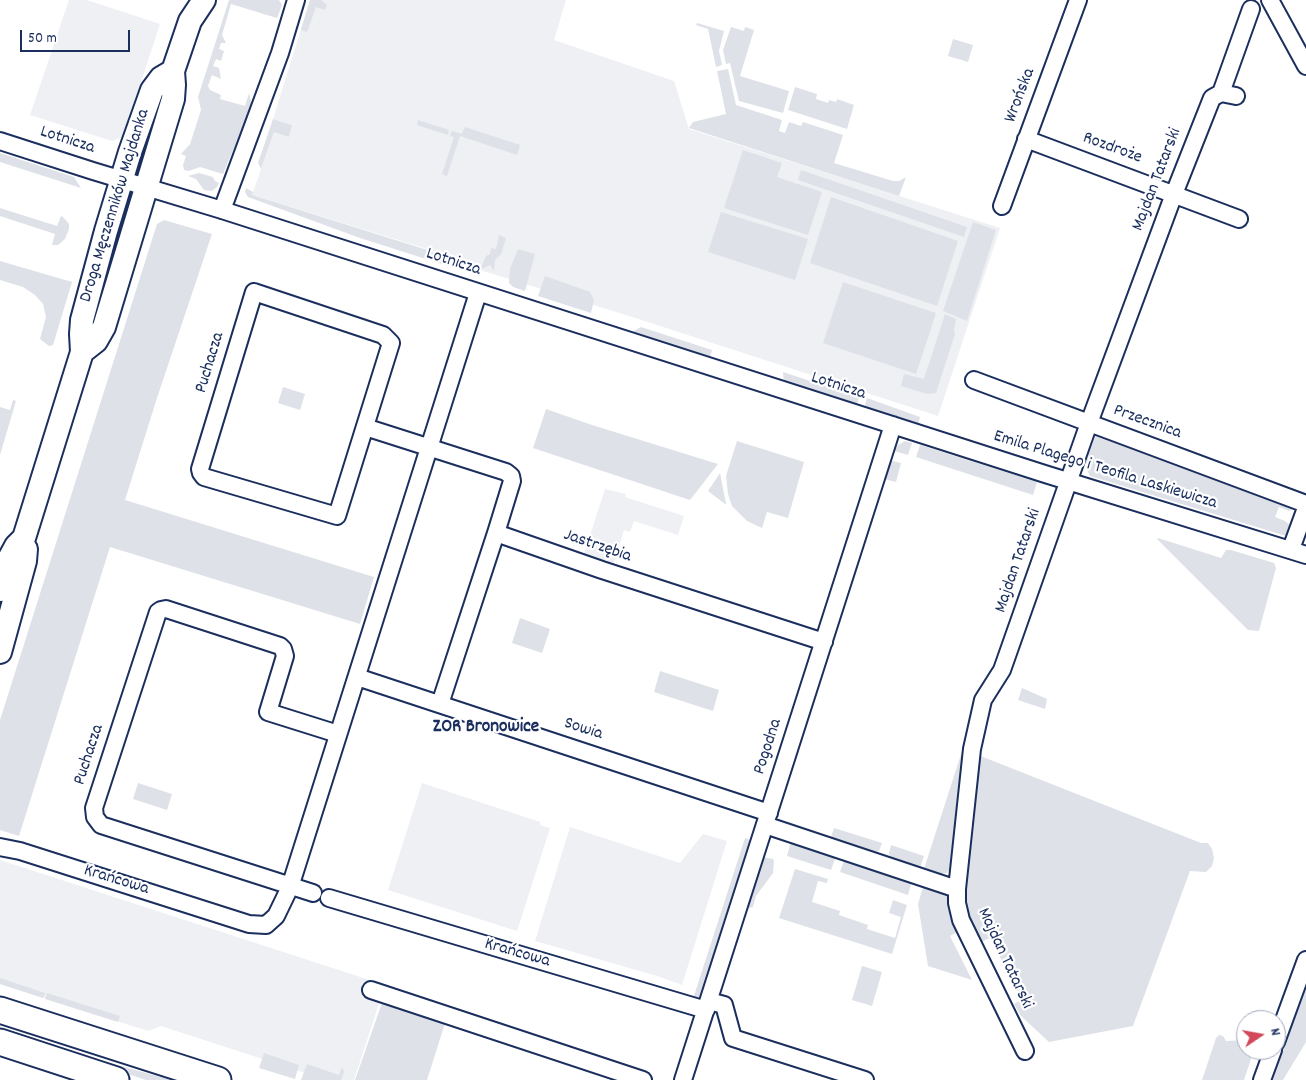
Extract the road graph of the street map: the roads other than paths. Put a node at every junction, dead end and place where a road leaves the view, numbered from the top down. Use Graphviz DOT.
graph roads {
  1 [pos="204,0"];
  2 [pos="296,0"];
  3 [pos="1078,0"];
  4 [pos="1270,0"];
  5 [pos="1251,9"];
  6 [pos="190,11"];
  7 [pos="1306,66"];
  8 [pos="173,71"];
  9 [pos="1026,139"];
  10 [pos="0,141"];
  11 [pos="121,180"];
  12 [pos="146,187"];
  13 [pos="1174,194"];
  14 [pos="1002,206"];
  15 [pos="222,210"];
  16 [pos="1239,219"];
  17 [pos="478,293"];
  18 [pos="82,352"];
  19 [pos="974,380"];
  20 [pos="1089,423"];
  21 [pos="893,425"];
  22 [pos="365,427"];
  23 [pos="430,447"];
  24 [pos="1068,481"];
  25 [pos="1306,504"];
  26 [pos="1306,508"];
  27 [pos="496,533"];
  28 [pos="24,538"];
  29 [pos="1298,552"];
  30 [pos="0,590"];
  31 [pos="824,642"];
  32 [pos="0,652"];
  33 [pos="357,677"];
  34 [pos="441,702"];
  35 [pos="338,734"];
  36 [pos="767,819"];
  37 [pos="3,848"];
  38 [pos="290,887"];
  39 [pos="957,889"];
  40 [pos="1306,960"];
  41 [pos="371,990"];
  42 [pos="708,1006"];
  43 [pos="0,1010"];
  44 [pos="1286,1015"];
  45 [pos="0,1042"];
  46 [pos="1026,1051"];
  47 [pos="1269,1060"];
  48 [pos="116,1080"];
  49 [pos="218,1080"];
  50 [pos="643,1080"];
  51 [pos="683,1080"];
  52 [pos="865,1080"];
  53 [pos="1262,1080"];
  1 -- 6 [label="street, Droga Męczenników Majdanka"];
  2 -- 15 [label="street"];
  3 -- 9 [label="street, Wrońska"];
  4 -- 7 [label="street"];
  5 -- 13 [label="street, Majdan Tatarski"];
  6 -- 8 [label="street, Droga Męczenników Majdanka"];
  8 -- 11 [label="street, Droga Męczenników Majdanka"];
  8 -- 12 [label="street, Droga Męczenników Majdanka"];
  9 -- 13 [label="street, Rozdroże"];
  9 -- 14 [label="street, Wrońska"];
  10 -- 11 [label="street, Lotnicza"];
  11 -- 12 [label="street, Lotnicza"];
  11 -- 18 [label="street, Droga Męczenników Majdanka"];
  12 -- 15 [label="street, Lotnicza"];
  12 -- 18 [label="street, Droga Męczenników Majdanka"];
  13 -- 16 [label="street, Rozdroże"];
  13 -- 20 [label="street, Majdan Tatarski"];
  15 -- 17 [label="street, Lotnicza"];
  17 -- 21 [label="street, Lotnicza"];
  17 -- 23 [label="street"];
  18 -- 28 [label="street, Droga Męczenników Majdanka"];
  19 -- 20 [label="street, Przecznica"];
  20 -- 24 [label="street, Majdan Tatarski"];
  20 -- 25 [label="street, Przecznica"];
  21 -- 24 [label="street, Emila Plagego i Teofila Laskiewicza"];
  21 -- 31 [label="street, Pogodna"];
  22 -- 22 [label="street, Puchacza"];
  22 -- 23 [label="street"];
  23 -- 27 [label="street"];
  23 -- 33 [label="street"];
  24 -- 29 [label="street, Emila Plagego i Teofila Laskiewicza"];
  24 -- 39 [label="street, Majdan Tatarski"];
  26 -- 29 [label="street"];
  27 -- 31 [label="street, Jastrzębia"];
  27 -- 34 [label="street"];
  28 -- 30 [label="street, Droga Męczenników Majdanka"];
  28 -- 32 [label="street, Droga Męczenników Majdanka"];
  31 -- 36 [label="street, Pogodna"];
  33 -- 34 [label="street, Sowia"];
  33 -- 35 [label="street"];
  34 -- 36 [label="street, Sowia"];
  35 -- 38 [label="street"];
  35 -- 38 [label="street, Puchacza"];
  36 -- 39 [label="street, Sowia"];
  36 -- 42 [label="street, Pogodna"];
  37 -- 38 [label="street, Krańcowa"];
  38 -- 42 [label="street, Krańcowa"];
  39 -- 46 [label="street, Majdan Tatarski"];
  40 -- 44 [label="street"];
  41 -- 50 [label="street"];
  42 -- 51 [label="street, Pogodna"];
  42 -- 52 [label="street"];
  43 -- 49 [label="main road"];
  45 -- 48 [label="main road"];
  47 -- 53 [label="street"];
}
